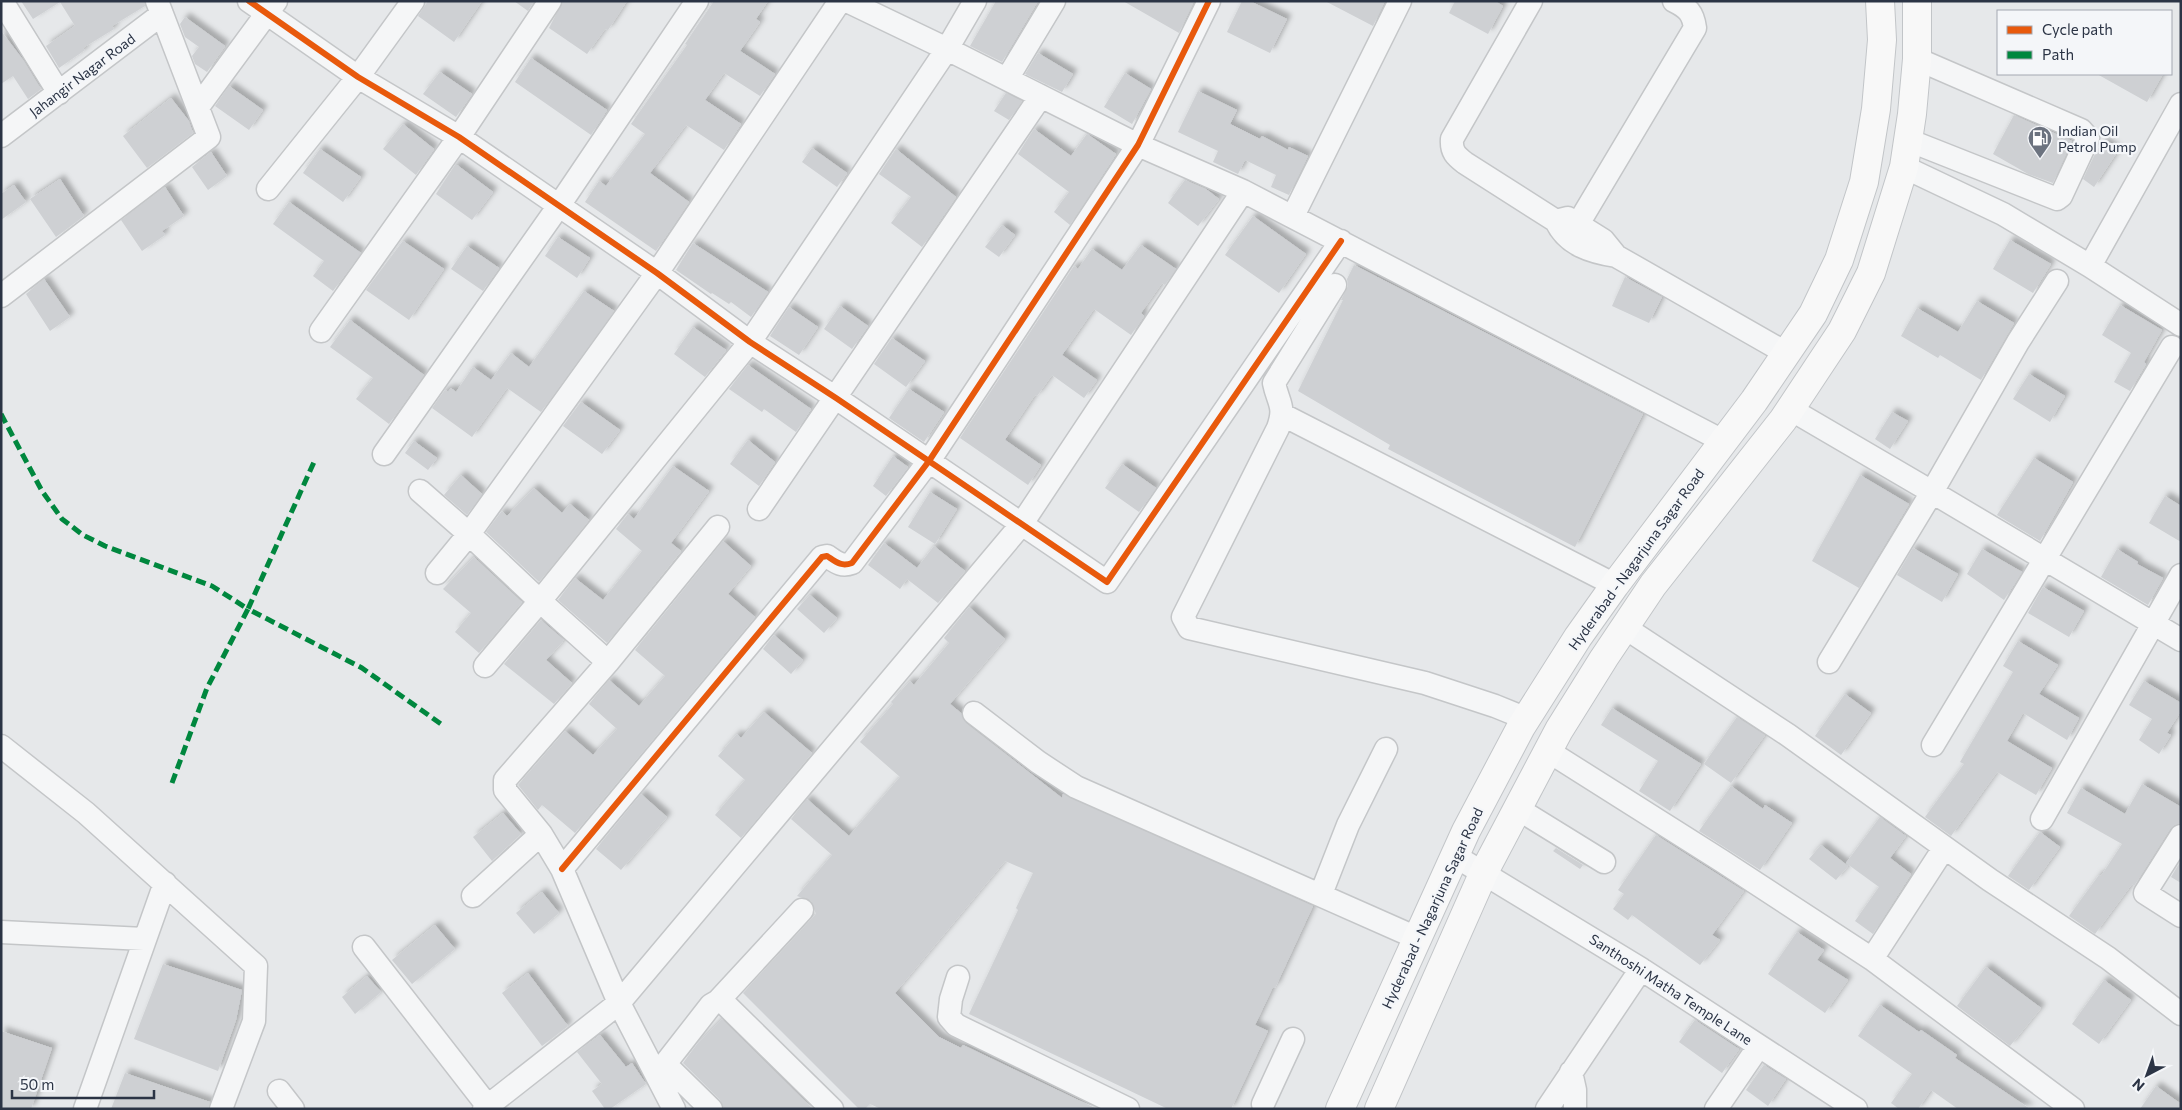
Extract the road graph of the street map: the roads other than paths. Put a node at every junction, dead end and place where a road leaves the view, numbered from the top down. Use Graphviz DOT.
graph roads {
  1 [pos="2,1"];
  2 [pos="413,1"];
  3 [pos="550,1"];
  4 [pos="697,1"];
  5 [pos="840,1"];
  6 [pos="847,1"];
  7 [pos="975,1"];
  8 [pos="1054,1"];
  9 [pos="1209,1"];
  10 [pos="1400,1"];
  11 [pos="1530,1"];
  12 [pos="1674,1"];
  13 [pos="1880,1"];
  14 [pos="1917,1"];
  15 [pos="264,5"];
  16 [pos="159,8"];
  17 [pos="947,48"];
  18 [pos="1917,59"];
  19 [pos="358,78"];
  20 [pos="1007,79"];
  21 [pos="59,93"];
  22 [pos="1041,96"];
  23 [pos="2181,104"];
  24 [pos="198,107"];
  25 [pos="1,136"];
  26 [pos="459,137"];
  27 [pos="1908,140"];
  28 [pos="1138,145"];
  29 [pos="1904,167"];
  30 [pos="268,189"];
  31 [pos="1243,191"];
  32 [pos="558,207"];
  33 [pos="1293,216"];
  34 [pos="1556,221"];
  35 [pos="1578,224"];
  36 [pos="1342,241"];
  37 [pos="1616,256"];
  38 [pos="2090,266"];
  39 [pos="656,273"];
  40 [pos="2057,281"];
  41 [pos="1335,285"];
  42 [pos="1,296"];
  43 [pos="2181,325"];
  44 [pos="321,331"];
  45 [pos="750,342"];
  46 [pos="2172,347"];
  47 [pos="1786,353"];
  48 [pos="836,398"];
  49 [pos="1790,409"];
  50 [pos="1283,415"];
  51 [pos="1723,441"];
  52 [pos="384,454"];
  53 [pos="929,461"];
  54 [pos="1932,492"];
  55 [pos="427,497"];
  56 [pos="759,509"];
  57 [pos="1021,525"];
  58 [pos="718,527"];
  59 [pos="469,534"];
  60 [pos="2043,558"];
  61 [pos="437,573"];
  62 [pos="2181,575"];
  63 [pos="1615,585"];
  64 [pos="540,602"];
  65 [pos="2152,623"];
  66 [pos="1624,627"];
  67 [pos="2181,640"];
  68 [pos="608,662"];
  69 [pos="1829,662"];
  70 [pos="485,666"];
  71 [pos="974,712"];
  72 [pos="1527,719"];
  73 [pos="1933,745"];
  74 [pos="1,746"];
  75 [pos="1386,749"];
  76 [pos="1548,751"];
  77 [pos="1518,809"];
  78 [pos="2042,819"];
  79 [pos="542,834"];
  80 [pos="2181,836"];
  81 [pos="1944,848"];
  82 [pos="1455,856"];
  83 [pos="1604,862"];
  84 [pos="562,869"];
  85 [pos="1484,872"];
  86 [pos="165,883"];
  87 [pos="1321,894"];
  88 [pos="473,896"];
  89 [pos="802,910"];
  90 [pos="2181,916"];
  91 [pos="1,932"];
  92 [pos="1417,938"];
  93 [pos="144,939"];
  94 [pos="364,947"];
  95 [pos="1872,959"];
  96 [pos="1641,969"];
  97 [pos="958,977"];
  98 [pos="718,1001"];
  99 [pos="620,1002"];
  100 [pos="2181,1014"];
  101 [pos="1293,1039"];
  102 [pos="1759,1046"];
  103 [pos="660,1067"];
  104 [pos="1572,1072"];
  105 [pos="279,1091"];
  106 [pos="1265,1107"];
  107 [pos="487,1108"];
  108 [pos="85,1109"];
  109 [pos="221,1109"];
  110 [pos="293,1109"];
  111 [pos="674,1109"];
  112 [pos="710,1109"];
  113 [pos="832,1109"];
  114 [pos="1128,1109"];
  115 [pos="1340,1109"];
  116 [pos="1379,1109"];
  117 [pos="1546,1109"];
  118 [pos="1575,1109"];
  119 [pos="1716,1109"];
  120 [pos="1856,1109"];
  121 [pos="2073,1109"];
  1 -- 21 [label="street"];
  2 -- 19 [label="street"];
  3 -- 26 [label="street"];
  4 -- 32 [label="street"];
  5 -- 39 [label="street"];
  6 -- 17 [label="street"];
  7 -- 17 [label="street"];
  8 -- 20 [label="street"];
  9 -- 28 [label="street"];
  10 -- 33 [label="street"];
  11 -- 34 [label="street"];
  12 -- 35 [label="street"];
  13 -- 47 [label="main road, Hyderabad - Nagarjuna Sagar Road"];
  14 -- 18 [label="main road"];
  15 -- 19 [label="street"];
  15 -- 24 [label="street"];
  16 -- 21 [label="street, Jahangir Nagar Road"];
  16 -- 24 [label="street"];
  17 -- 20 [label="street"];
  17 -- 45 [label="street"];
  18 -- 27 [label="main road"];
  18 -- 27 [label="street"];
  19 -- 26 [label="street"];
  19 -- 30 [label="street"];
  20 -- 22 [label="street"];
  21 -- 25 [label="street, Jahangir Nagar Road"];
  22 -- 28 [label="street"];
  22 -- 48 [label="street"];
  23 -- 38 [label="street"];
  24 -- 42 [label="street"];
  26 -- 32 [label="street"];
  26 -- 44 [label="street"];
  27 -- 29 [label="main road"];
  28 -- 31 [label="street"];
  28 -- 53 [label="street"];
  29 -- 38 [label="street"];
  29 -- 49 [label="main road"];
  31 -- 33 [label="street"];
  31 -- 57 [label="street"];
  32 -- 39 [label="street"];
  32 -- 52 [label="street"];
  33 -- 36 [label="street"];
  34 -- 35 [label="street"];
  34 -- 37 [label="street"];
  35 -- 37 [label="street"];
  36 -- 51 [label="street"];
  36 -- 57 [label="street"];
  37 -- 47 [label="street"];
  38 -- 43 [label="street"];
  39 -- 45 [label="street"];
  39 -- 59 [label="street"];
  40 -- 54 [label="street"];
  41 -- 50 [label="street"];
  45 -- 48 [label="street"];
  45 -- 64 [label="street"];
  46 -- 60 [label="street"];
  47 -- 51 [label="main road, Hyderabad - Nagarjuna Sagar Road"];
  48 -- 53 [label="street"];
  48 -- 56 [label="street"];
  49 -- 54 [label="street"];
  49 -- 66 [label="main road"];
  50 -- 63 [label="street"];
  50 -- 72 [label="street"];
  51 -- 63 [label="main road, Hyderabad - Nagarjuna Sagar Road"];
  53 -- 57 [label="street"];
  53 -- 84 [label="street"];
  54 -- 60 [label="street"];
  54 -- 69 [label="street"];
  55 -- 59 [label="street"];
  57 -- 99 [label="street"];
  58 -- 68 [label="street"];
  59 -- 61 [label="street"];
  59 -- 64 [label="street"];
  60 -- 65 [label="street"];
  60 -- 73 [label="street"];
  62 -- 65 [label="street"];
  63 -- 72 [label="main road, Hyderabad - Nagarjuna Sagar Road"];
  64 -- 68 [label="street"];
  64 -- 70 [label="street"];
  65 -- 67 [label="street"];
  65 -- 78 [label="street"];
  66 -- 76 [label="main road"];
  66 -- 81 [label="street"];
  68 -- 79 [label="street"];
  71 -- 87 [label="street"];
  72 -- 82 [label="main road, Hyderabad - Nagarjuna Sagar Road"];
  74 -- 86 [label="street"];
  75 -- 87 [label="street"];
  76 -- 77 [label="main road"];
  76 -- 95 [label="street"];
  77 -- 83 [label="street"];
  77 -- 85 [label="main road"];
  79 -- 84 [label="street"];
  79 -- 88 [label="street"];
  80 -- 90 [label="street"];
  81 -- 95 [label="street"];
  81 -- 100 [label="street"];
  82 -- 85 [label="street, Santhoshi Matha Temple Lane"];
  82 -- 92 [label="main road, Hyderabad - Nagarjuna Sagar Road"];
  84 -- 99 [label="street"];
  85 -- 96 [label="street, Santhoshi Matha Temple Lane"];
  85 -- 116 [label="main road"];
  86 -- 93 [label="street"];
  86 -- 109 [label="street"];
  87 -- 92 [label="street"];
  89 -- 98 [label="street"];
  91 -- 93 [label="street"];
  92 -- 115 [label="main road, Hyderabad - Nagarjuna Sagar Road"];
  93 -- 108 [label="street"];
  94 -- 107 [label="street"];
  95 -- 121 [label="street"];
  96 -- 102 [label="street, Santhoshi Matha Temple Lane"];
  96 -- 104 [label="street"];
  97 -- 114 [label="street"];
  98 -- 103 [label="street"];
  98 -- 113 [label="street"];
  99 -- 103 [label="street"];
  99 -- 107 [label="street"];
  101 -- 106 [label="street"];
  102 -- 119 [label="street"];
  102 -- 120 [label="street, Santhoshi Matha Temple Lane"];
  103 -- 111 [label="street"];
  103 -- 112 [label="street"];
  104 -- 117 [label="street"];
  104 -- 118 [label="street"];
  105 -- 110 [label="street"];
}
